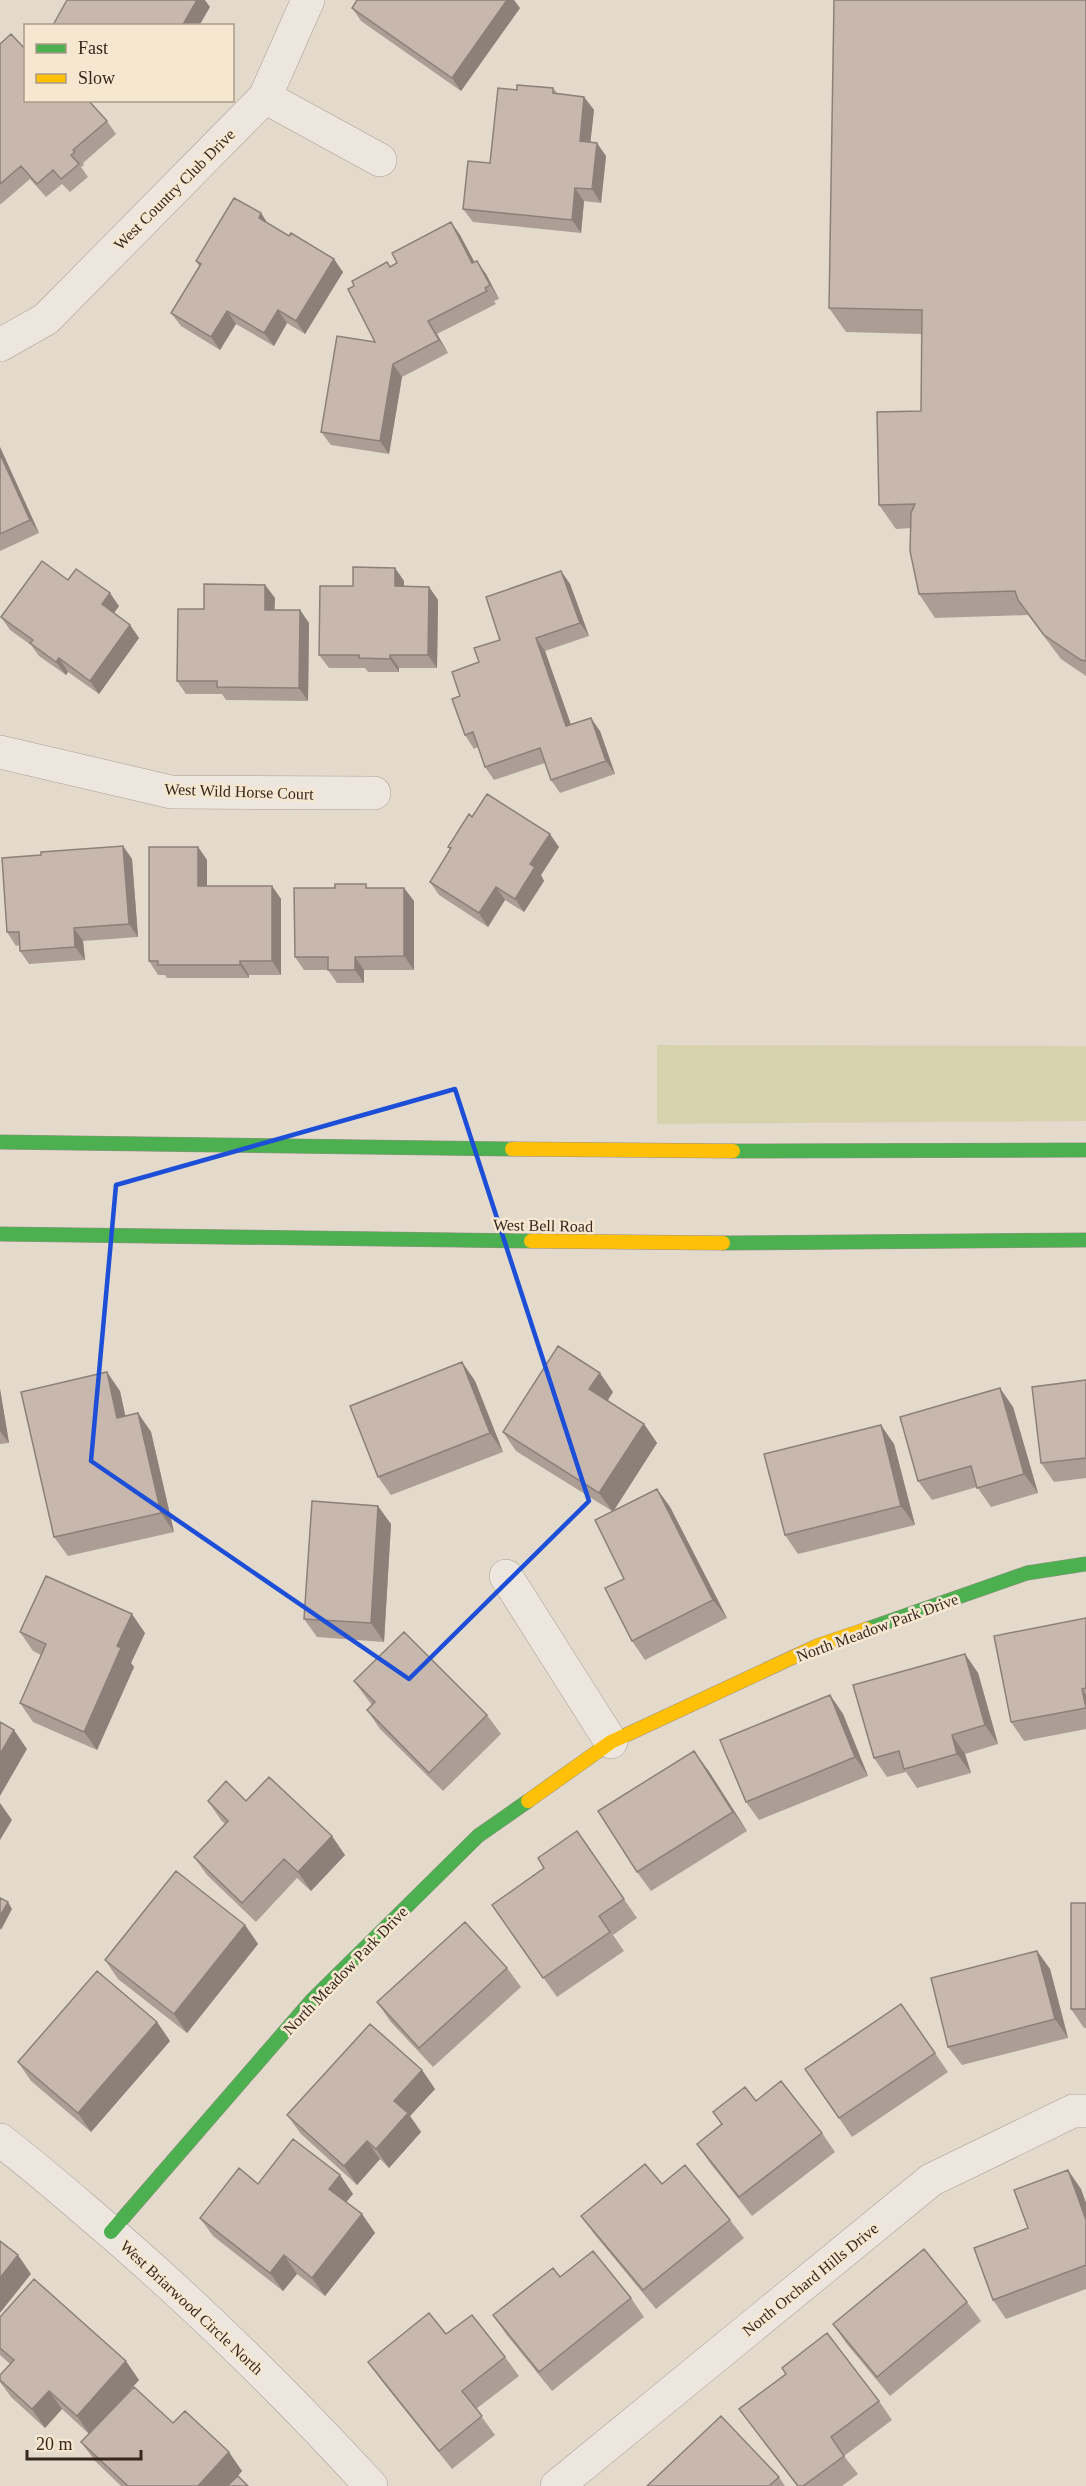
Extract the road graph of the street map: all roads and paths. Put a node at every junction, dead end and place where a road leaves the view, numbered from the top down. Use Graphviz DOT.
graph roads {
  1 [pos="308,0"];
  2 [pos="265,96"];
  3 [pos="380,160"];
  4 [pos="0,345"];
  5 [pos="0,752"];
  6 [pos="374,794"];
  7 [pos="0,1142"];
  8 [pos="1086,1150"];
  9 [pos="0,1234"];
  10 [pos="1086,1240"];
  11 [pos="1086,1564"];
  12 [pos="506,1576"];
  13 [pos="611,1742"];
  14 [pos="1086,2111"];
  15 [pos="0,2140"];
  16 [pos="111,2232"];
  17 [pos="371,2486"];
  18 [pos="557,2486"];
  1 -- 2 [label="street, West Country Club Drive"];
  2 -- 3 [label="street"];
  2 -- 4 [label="street, West Country Club Drive"];
  5 -- 6 [label="street, West Wild Horse Court"];
  7 -- 8 [label="main road"];
  9 -- 10 [label="main road, West Bell Road"];
  11 -- 13 [label="main road, North Meadow Park Drive"];
  12 -- 13 [label="street"];
  13 -- 16 [label="main road, North Meadow Park Drive"];
  14 -- 18 [label="street, North Orchard Hills Drive"];
  15 -- 16 [label="street, West Briarwood Circle North"];
  16 -- 17 [label="street, West Briarwood Circle North"];
}
